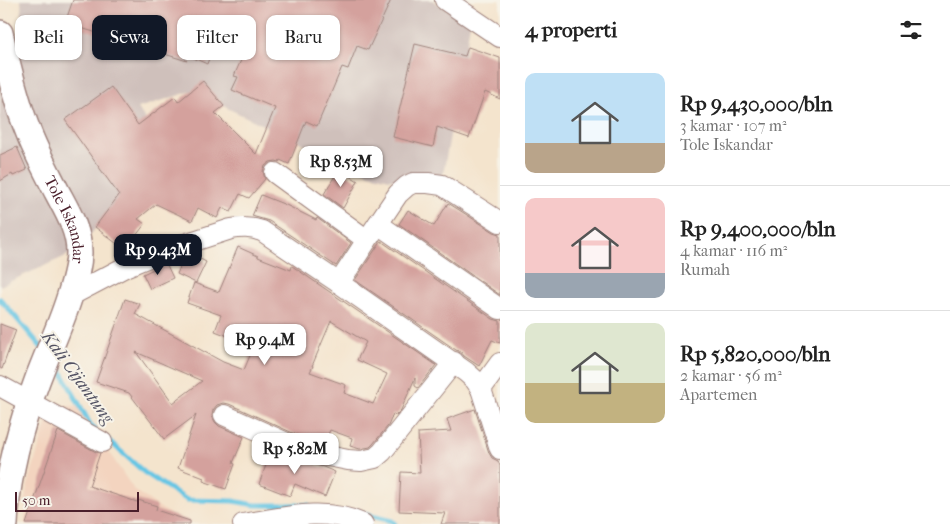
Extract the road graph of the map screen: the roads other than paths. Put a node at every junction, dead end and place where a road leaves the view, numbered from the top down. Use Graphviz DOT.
graph roads {
  1 [pos="445,0"];
  2 [pos="0,32"];
  3 [pos="500,38"];
  4 [pos="274,173"];
  5 [pos="500,222"];
  6 [pos="372,232"];
  7 [pos="339,283"];
  8 [pos="67,304"];
  9 [pos="500,309"];
  10 [pos="454,362"];
  11 [pos="500,363"];
  12 [pos="0,386"];
  13 [pos="481,389"];
  14 [pos="33,392"];
  15 [pos="224,415"];
  16 [pos="102,442"];
  17 [pos="500,449"];
  18 [pos="338,520"];
  19 [pos="5,524"];
  20 [pos="243,524"];
  21 [pos="363,524"];
  1 -- 3 [label="street"];
  2 -- 8 [label="main road, Tole Iskandar"];
  4 -- 6 [label="street"];
  5 -- 6 [label="street"];
  6 -- 7 [label="street"];
  6 -- 9 [label="street"];
  7 -- 8 [label="street"];
  7 -- 10 [label="street"];
  8 -- 14 [label="main road, Tole Iskandar"];
  10 -- 13 [label="street"];
  10 -- 15 [label="street"];
  11 -- 13 [label="street"];
  12 -- 14 [label="street"];
  13 -- 17 [label="street"];
  14 -- 16 [label="street"];
  14 -- 19 [label="main road, Tole Iskandar"];
  18 -- 20 [label="street"];
  18 -- 21 [label="street"];
}
